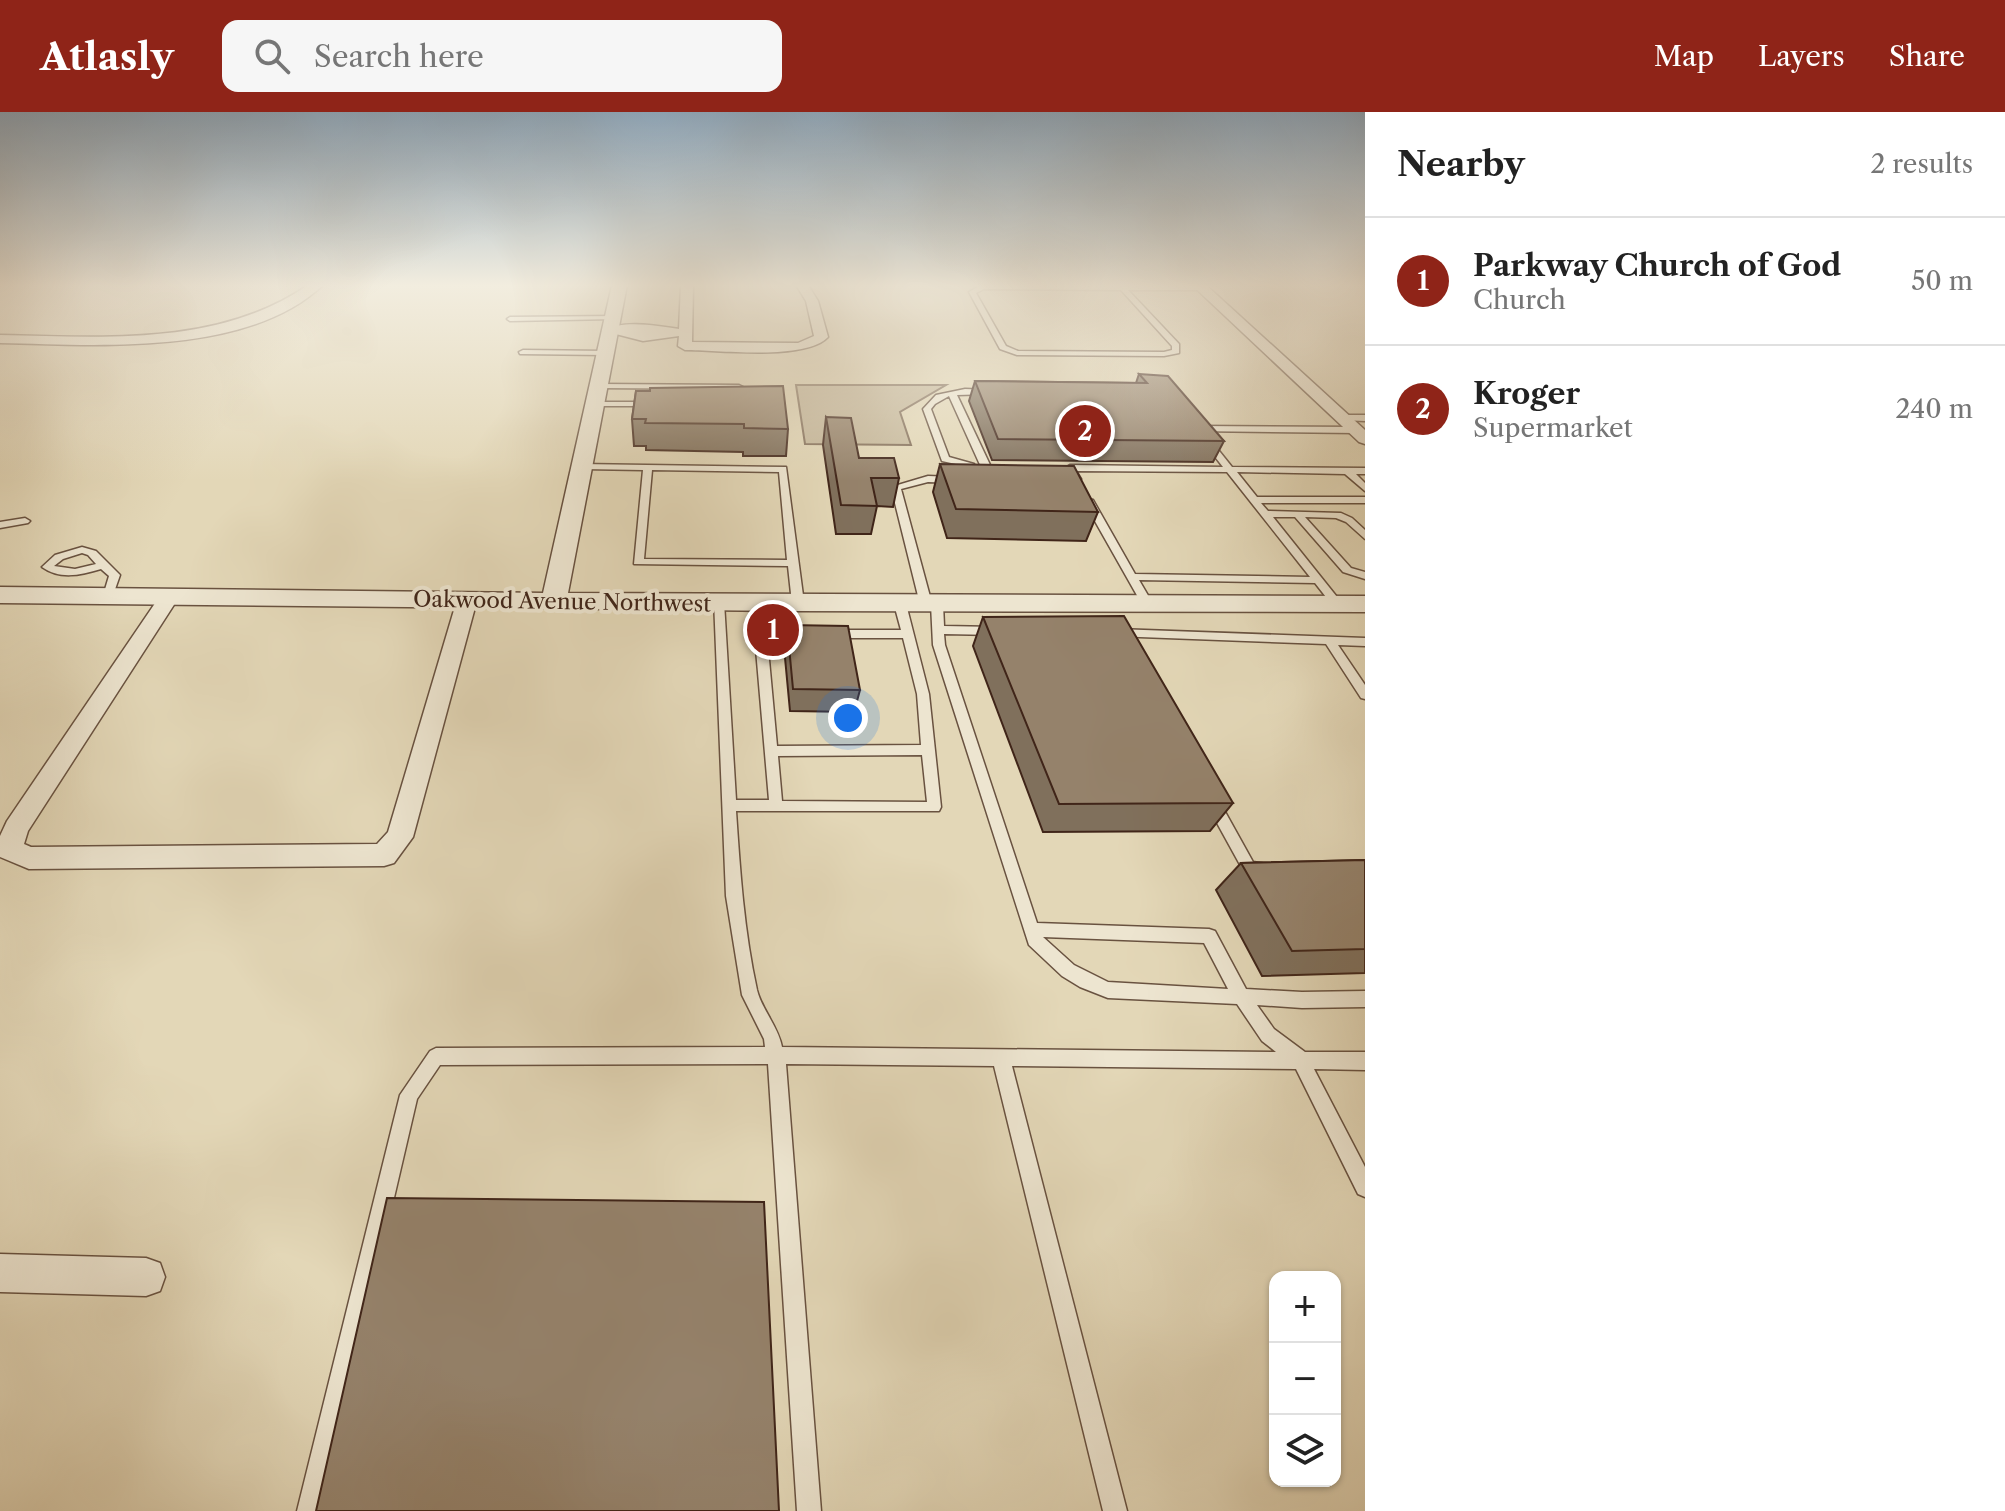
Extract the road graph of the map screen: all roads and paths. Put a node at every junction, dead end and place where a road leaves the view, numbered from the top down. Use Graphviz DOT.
graph roads {
  1 [pos="1011,350"];
  2 [pos="1176,350"];
  3 [pos="1269,350"];
  4 [pos="523,352"];
  5 [pos="606,353"];
  6 [pos="744,387"];
  7 [pos="1001,392"];
  8 [pos="952,393"];
  9 [pos="598,395"];
  10 [pos="657,404"];
  11 [pos="1187,417"];
  12 [pos="1197,429"];
  13 [pos="1362,429"];
  14 [pos="583,466"];
  15 [pos="648,467"];
  16 [pos="986,467"];
  17 [pos="1000,467"];
  18 [pos="1056,468"];
  19 [pos="1070,468"];
  20 [pos="1230,469"];
  21 [pos="1348,471"];
  22 [pos="1365,471"];
  23 [pos="973,481"];
  24 [pos="1365,488"];
  25 [pos="1069,490"];
  26 [pos="1082,490"];
  27 [pos="1254,500"];
  28 [pos="1365,500"];
  29 [pos="1265,514"];
  30 [pos="1297,514"];
  31 [pos="25,521"];
  32 [pos="0,525"];
  33 [pos="1365,536"];
  34 [pos="793,563"];
  35 [pos="103,565"];
  36 [pos="1365,576"];
  37 [pos="1132,577"];
  38 [pos="1318,580"];
  39 [pos="0,595"];
  40 [pos="108,596"];
  41 [pos="169,597"];
  42 [pos="467,600"];
  43 [pos="554,601"];
  44 [pos="718,602"];
  45 [pos="758,603"];
  46 [pos="798,603"];
  47 [pos="900,604"];
  48 [pos="932,604"];
  49 [pos="1147,604"];
  50 [pos="1337,604"];
  51 [pos="1365,604"];
  52 [pos="1110,625"];
  53 [pos="940,630"];
  54 [pos="1014,631"];
  55 [pos="761,634"];
  56 [pos="909,634"];
  57 [pos="1330,641"];
  58 [pos="1365,642"];
  59 [pos="1365,695"];
  60 [pos="929,750"];
  61 [pos="772,751"];
  62 [pos="1204,788"];
  63 [pos="729,805"];
  64 [pos="776,806"];
  65 [pos="1278,868"];
  66 [pos="1033,930"];
  67 [pos="1240,995"];
  68 [pos="1365,999"];
  69 [pos="775,1055"];
  70 [pos="1001,1057"];
  71 [pos="1300,1059"];
  72 [pos="1365,1061"];
  73 [pos="1365,1187"];
  74 [pos="0,1273"];
  75 [pos="146,1277"];
  76 [pos="309,1511"];
  77 [pos="809,1511"];
  78 [pos="1115,1511"];
  1 -- 2 [label="lane"];
  3 -- 13 [label="street"];
  4 -- 5 [label="lane"];
  5 -- 9 [label="street"];
  6 -- 9 [label="lane"];
  7 -- 8 [label="lane"];
  8 -- 16 [label="lane"];
  8 -- 16 [label="lane"];
  9 -- 10 [label="lane"];
  9 -- 14 [label="street"];
  11 -- 12 [label="lane"];
  12 -- 13 [label="lane"];
  12 -- 20 [label="lane"];
  14 -- 15 [label="lane"];
  14 -- 43 [label="street"];
  15 -- 34 [label="lane"];
  15 -- 34 [label="lane"];
  16 -- 17 [label="lane"];
  18 -- 19 [label="lane"];
  19 -- 20 [label="lane"];
  19 -- 26 [label="lane"];
  20 -- 21 [label="lane"];
  20 -- 27 [label="lane"];
  21 -- 22 [label="lane"];
  21 -- 24 [label="lane"];
  23 -- 48 [label="lane"];
  25 -- 26 [label="lane"];
  26 -- 37 [label="lane"];
  27 -- 28 [label="lane"];
  27 -- 29 [label="lane"];
  29 -- 30 [label="lane"];
  29 -- 38 [label="lane"];
  30 -- 33 [label="lane"];
  30 -- 36 [label="lane"];
  31 -- 32 [label="lane"];
  34 -- 46 [label="lane"];
  35 -- 40 [label="lane"];
  37 -- 38 [label="lane"];
  37 -- 49 [label="lane"];
  38 -- 50 [label="lane"];
  39 -- 40 [label="street, Oakwood Avenue Northwest"];
  40 -- 41 [label="street, Oakwood Avenue Northwest"];
  41 -- 42 [label="street, Oakwood Avenue Northwest"];
  41 -- 42 [label="street"];
  42 -- 43 [label="street, Oakwood Avenue Northwest"];
  43 -- 44 [label="street, Oakwood Avenue Northwest"];
  44 -- 45 [label="street, Oakwood Avenue Northwest"];
  44 -- 63 [label="lane"];
  45 -- 46 [label="street, Oakwood Avenue Northwest"];
  45 -- 55 [label="lane"];
  46 -- 47 [label="street, Oakwood Avenue Northwest"];
  47 -- 48 [label="street, Oakwood Avenue Northwest"];
  47 -- 56 [label="lane"];
  48 -- 52 [label="street, Oakwood Avenue Northwest"];
  48 -- 53 [label="lane"];
  49 -- 50 [label="street, Oakwood Avenue Northwest"];
  49 -- 52 [label="street, Oakwood Avenue Northwest"];
  50 -- 51 [label="street, Oakwood Avenue Northwest"];
  52 -- 57 [label="lane"];
  53 -- 54 [label="lane"];
  53 -- 66 [label="lane"];
  55 -- 56 [label="lane"];
  55 -- 61 [label="lane"];
  56 -- 60 [label="lane"];
  57 -- 58 [label="lane"];
  57 -- 59 [label="lane"];
  60 -- 61 [label="lane"];
  60 -- 64 [label="lane"];
  61 -- 64 [label="lane"];
  62 -- 65 [label="lane"];
  63 -- 64 [label="lane"];
  63 -- 69 [label="lane"];
  66 -- 67 [label="lane"];
  66 -- 67 [label="lane"];
  67 -- 68 [label="lane"];
  67 -- 71 [label="lane"];
  69 -- 70 [label="lane"];
  69 -- 76 [label="lane"];
  69 -- 77 [label="lane"];
  70 -- 71 [label="lane"];
  70 -- 78 [label="lane"];
  71 -- 72 [label="lane"];
  71 -- 73 [label="lane"];
  74 -- 75 [label="street"];
}
